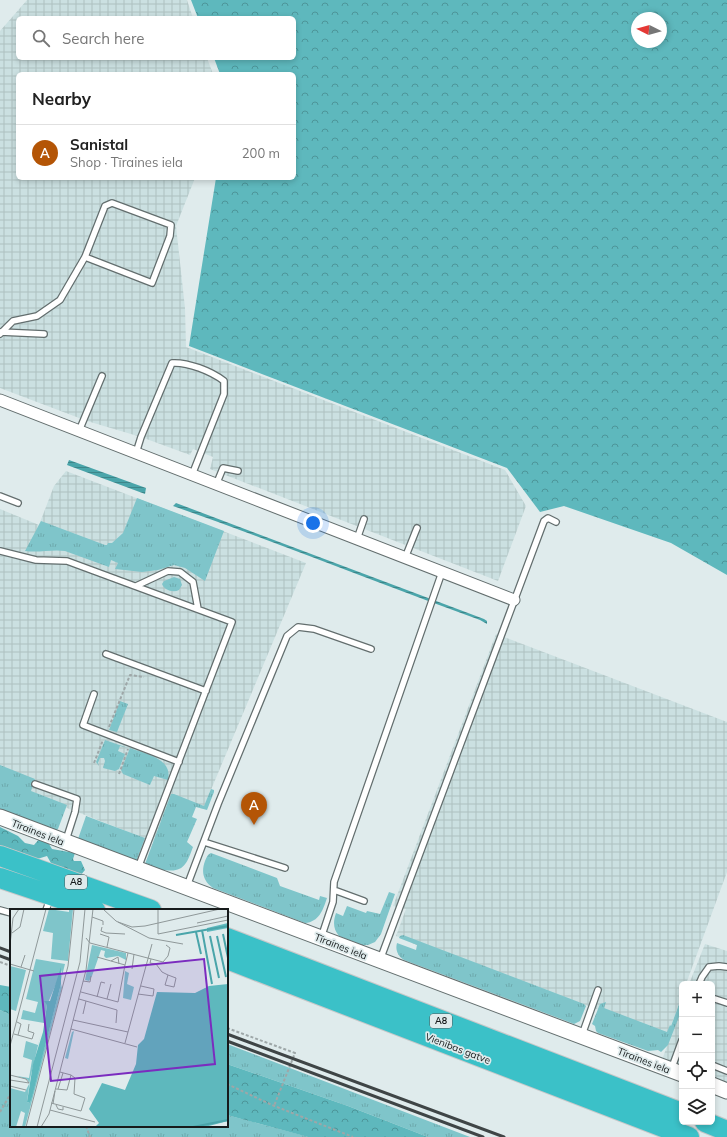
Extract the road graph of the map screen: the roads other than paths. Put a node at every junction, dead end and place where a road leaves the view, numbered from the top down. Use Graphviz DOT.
graph roads {
  1 [pos="85,257"];
  2 [pos="0,333"];
  3 [pos="44,334"];
  4 [pos="102,376"];
  5 [pos="0,400"];
  6 [pos="78,431"];
  7 [pos="136,454"];
  8 [pos="238,471"];
  9 [pos="192,475"];
  10 [pos="216,485"];
  11 [pos="0,496"];
  12 [pos="18,503"];
  13 [pos="364,519"];
  14 [pos="556,522"];
  15 [pos="417,528"];
  16 [pos="357,539"];
  17 [pos="0,551"];
  18 [pos="405,558"];
  19 [pos="442,572"];
  20 [pos="136,586"];
  21 [pos="514,600"];
  22 [pos="198,609"];
  23 [pos="371,649"];
  24 [pos="106,654"];
  25 [pos="206,691"];
  26 [pos="94,694"];
  27 [pos="179,762"];
  28 [pos="35,784"];
  29 [pos="0,817"];
  30 [pos="65,842"];
  31 [pos="204,842"];
  32 [pos="0,856"];
  33 [pos="285,868"];
  34 [pos="138,870"];
  35 [pos="0,878"];
  36 [pos="186,888"];
  37 [pos="334,890"];
  38 [pos="364,901"];
  39 [pos="48,903"];
  40 [pos="88,909"];
  41 [pos="148,909"];
  42 [pos="0,910"];
  43 [pos="10,913"];
  44 [pos="228,938"];
  45 [pos="321,938"];
  46 [pos="228,959"];
  47 [pos="380,960"];
  48 [pos="727,967"];
  49 [pos="700,981"];
  50 [pos="598,990"];
  51 [pos="715,999"];
  52 [pos="727,1003"];
  53 [pos="582,1036"];
  54 [pos="680,1053"];
  55 [pos="715,1066"];
  56 [pos="727,1071"];
  57 [pos="677,1072"];
  58 [pos="715,1086"];
  59 [pos="727,1091"];
  60 [pos="656,1103"];
  61 [pos="679,1112"];
  62 [pos="648,1121"];
  63 [pos="712,1125"];
  64 [pos="727,1131"];
  65 [pos="689,1137"];
  1 -- 1 [label="lane"];
  1 -- 2 [label="lane"];
  2 -- 3 [label="lane"];
  4 -- 6 [label="lane"];
  5 -- 6 [label="street"];
  6 -- 7 [label="street"];
  7 -- 9 [label="street"];
  7 -- 9 [label="lane"];
  8 -- 10 [label="lane"];
  9 -- 10 [label="street"];
  10 -- 16 [label="street"];
  11 -- 12 [label="lane"];
  13 -- 16 [label="lane"];
  14 -- 21 [label="lane"];
  15 -- 18 [label="lane"];
  16 -- 18 [label="street"];
  17 -- 20 [label="lane"];
  18 -- 19 [label="street"];
  19 -- 21 [label="street"];
  19 -- 37 [label="lane"];
  20 -- 22 [label="lane"];
  20 -- 22 [label="lane"];
  21 -- 47 [label="lane"];
  22 -- 25 [label="lane"];
  23 -- 31 [label="lane"];
  24 -- 25 [label="lane"];
  25 -- 27 [label="lane"];
  26 -- 27 [label="lane"];
  27 -- 34 [label="lane"];
  28 -- 30 [label="lane"];
  29 -- 30 [label="street, Tīraines iela"];
  30 -- 34 [label="street, Tīraines iela"];
  31 -- 33 [label="lane"];
  31 -- 36 [label="lane"];
  32 -- 41 [label="highway, A8"];
  34 -- 36 [label="street, Tīraines iela"];
  35 -- 39 [label="highway, A8"];
  36 -- 45 [label="street, Tīraines iela"];
  37 -- 38 [label="lane"];
  37 -- 45 [label="lane"];
  39 -- 40 [label="highway, A8"];
  42 -- 43 [label="lane"];
  44 -- 60 [label="highway, Vienības gatve / A8"];
  45 -- 47 [label="street, Tīraines iela"];
  46 -- 62 [label="highway, Vienības gatve / A8"];
  47 -- 53 [label="street, Tīraines iela"];
  48 -- 49 [label="lane"];
  50 -- 53 [label="lane"];
  51 -- 52 [label="lane"];
  53 -- 57 [label="street, Tīraines iela"];
  54 -- 57 [label="lane"];
  55 -- 56 [label="lane"];
  58 -- 59 [label="street"];
  60 -- 61 [label="highway, Vienības gatve / A8"];
  60 -- 62 [label="highway"];
  62 -- 65 [label="highway, Vienības gatve / A8"];
  63 -- 64 [label="highway"];
}
